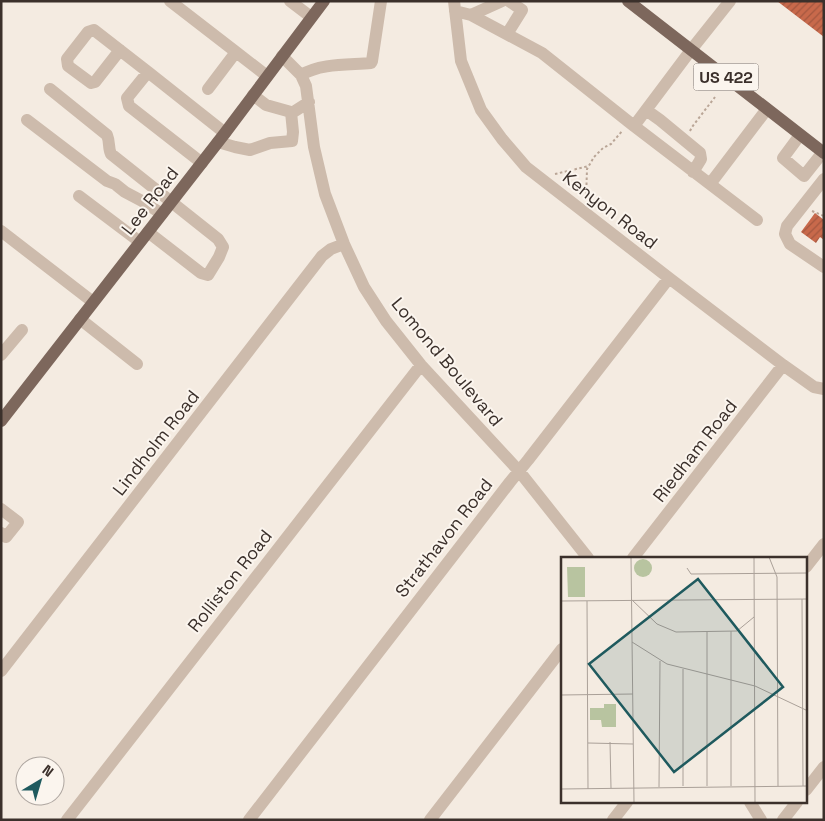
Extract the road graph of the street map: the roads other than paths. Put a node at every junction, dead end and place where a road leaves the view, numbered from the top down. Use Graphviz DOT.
graph roads {
  1 [pos="170,1"];
  2 [pos="290,1"];
  3 [pos="324,1"];
  4 [pos="381,1"];
  5 [pos="502,1"];
  6 [pos="509,1"];
  7 [pos="628,1"];
  8 [pos="730,1"];
  9 [pos="455,6"];
  10 [pos="471,15"];
  11 [pos="311,17"];
  12 [pos="507,34"];
  13 [pos="120,50"];
  14 [pos="691,50"];
  15 [pos="236,52"];
  16 [pos="282,56"];
  17 [pos="148,72"];
  18 [pos="267,76"];
  19 [pos="301,76"];
  20 [pos="50,89"];
  21 [pos="208,89"];
  22 [pos="253,95"];
  23 [pos="309,102"];
  24 [pos="767,109"];
  25 [pos="646,110"];
  26 [pos="290,112"];
  27 [pos="27,120"];
  28 [pos="629,127"];
  29 [pos="800,134"];
  30 [pos="222,137"];
  31 [pos="292,142"];
  32 [pos="314,147"];
  33 [pos="823,152"];
  34 [pos="202,163"];
  35 [pos="693,172"];
  36 [pos="824,179"];
  37 [pos="710,184"];
  38 [pos="79,196"];
  39 [pos="171,202"];
  40 [pos="162,214"];
  41 [pos="757,220"];
  42 [pos="1,231"];
  43 [pos="144,237"];
  44 [pos="344,244"];
  45 [pos="824,267"];
  46 [pos="669,278"];
  47 [pos="93,302"];
  48 [pos="80,319"];
  49 [pos="22,330"];
  50 [pos="1,355"];
  51 [pos="137,364"];
  52 [pos="421,364"];
  53 [pos="784,365"];
  54 [pos="824,389"];
  55 [pos="1,421"];
  56 [pos="519,471"];
  57 [pos="1,509"];
  58 [pos="1,533"];
  59 [pos="824,544"];
  60 [pos="587,557"];
  61 [pos="634,557"];
  62 [pos="808,565"];
  63 [pos="561,650"];
  64 [pos="1,671"];
  65 [pos="824,767"];
  66 [pos="808,787"];
  67 [pos="625,804"];
  68 [pos="751,804"];
  69 [pos="795,804"];
  70 [pos="67,820"];
  71 [pos="248,820"];
  72 [pos="430,820"];
  73 [pos="613,820"];
  74 [pos="761,820"];
  75 [pos="783,820"];
  1 -- 15 [label="street"];
  2 -- 11 [label="street"];
  3 -- 11 [label="main road, Lee Road"];
  4 -- 19 [label="street"];
  5 -- 10 [label="street"];
  6 -- 12 [label="street"];
  7 -- 14 [label="main road, US 422"];
  8 -- 14 [label="street"];
  9 -- 10 [label="street"];
  9 -- 46 [label="street, Kenyon Road"];
  10 -- 12 [label="street"];
  11 -- 16 [label="main road, Lee Road"];
  12 -- 28 [label="street"];
  13 -- 17 [label="street"];
  14 -- 24 [label="main road, US 422"];
  14 -- 25 [label="street"];
  15 -- 18 [label="street"];
  15 -- 21 [label="street"];
  16 -- 18 [label="main road, Lee Road"];
  16 -- 19 [label="street, Lomond Boulevard"];
  17 -- 30 [label="street"];
  17 -- 34 [label="street"];
  18 -- 22 [label="main road, Lee Road"];
  19 -- 23 [label="street, Lomond Boulevard"];
  20 -- 39 [label="street"];
  22 -- 26 [label="street"];
  22 -- 30 [label="main road, Lee Road"];
  23 -- 26 [label="street"];
  23 -- 32 [label="street, Lomond Boulevard"];
  24 -- 29 [label="main road, US 422"];
  24 -- 37 [label="street"];
  25 -- 28 [label="street"];
  25 -- 35 [label="street"];
  26 -- 31 [label="street"];
  27 -- 40 [label="street"];
  28 -- 35 [label="street"];
  29 -- 33 [label="main road, US 422"];
  29 -- 33 [label="street"];
  30 -- 31 [label="street"];
  30 -- 34 [label="main road, Lee Road"];
  31 -- 32 [label="street"];
  32 -- 44 [label="street, Lomond Boulevard"];
  34 -- 39 [label="main road, Lee Road"];
  35 -- 37 [label="street"];
  36 -- 45 [label="street"];
  37 -- 41 [label="street"];
  38 -- 43 [label="street"];
  39 -- 40 [label="main road, Lee Road"];
  39 -- 43 [label="street"];
  40 -- 43 [label="main road, Lee Road"];
  42 -- 47 [label="street"];
  43 -- 47 [label="main road, Lee Road"];
  44 -- 52 [label="street, Lomond Boulevard"];
  44 -- 64 [label="street, Lindholm Road"];
  46 -- 53 [label="street, Kenyon Road"];
  46 -- 56 [label="street, Strathavon Road"];
  47 -- 48 [label="main road, Lee Road"];
  48 -- 51 [label="street"];
  48 -- 55 [label="main road, Lee Road"];
  49 -- 50 [label="street"];
  52 -- 56 [label="street, Lomond Boulevard"];
  52 -- 70 [label="street, Rolliston Road"];
  53 -- 54 [label="street, Kenyon Road"];
  53 -- 61 [label="street, Riedham Road"];
  56 -- 60 [label="street, Lomond Boulevard"];
  56 -- 71 [label="street, Strathavon Road"];
  57 -- 58 [label="street"];
  59 -- 62 [label="street"];
  63 -- 72 [label="street"];
  65 -- 66 [label="street"];
  67 -- 73 [label="street"];
  68 -- 74 [label="street"];
  69 -- 75 [label="street"];
}
